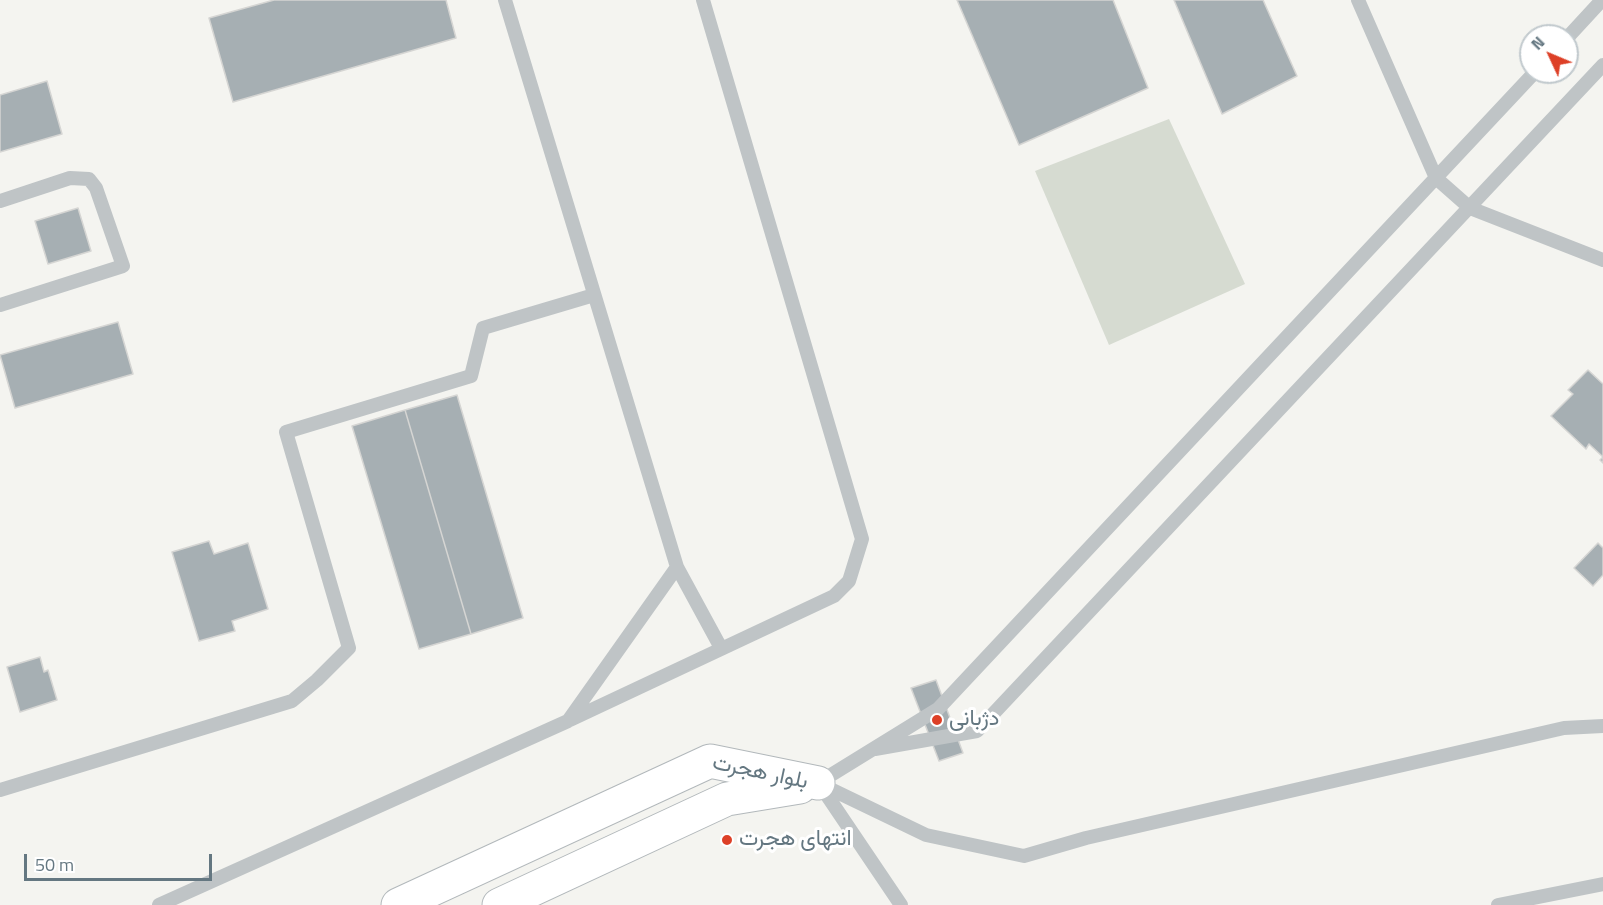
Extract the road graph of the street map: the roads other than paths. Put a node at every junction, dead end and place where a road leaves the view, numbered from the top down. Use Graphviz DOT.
graph roads {
  1 [pos="505,0"];
  2 [pos="703,0"];
  3 [pos="1358,0"];
  4 [pos="1602,0"];
  5 [pos="1579,25"];
  6 [pos="1603,65"];
  7 [pos="1524,84"];
  8 [pos="1436,178"];
  9 [pos="0,201"];
  10 [pos="1470,208"];
  11 [pos="1603,260"];
  12 [pos="594,295"];
  13 [pos="0,305"];
  14 [pos="677,567"];
  15 [pos="722,648"];
  16 [pos="568,721"];
  17 [pos="1603,726"];
  18 [pos="875,748"];
  19 [pos="818,783"];
  20 [pos="0,790"];
  21 [pos="1603,884"];
  22 [pos="159,905"];
  23 [pos="398,905"];
  24 [pos="499,905"];
  25 [pos="901,905"];
  26 [pos="1498,905"];
  1 -- 12 [label="lane"];
  2 -- 15 [label="lane"];
  3 -- 8 [label="lane"];
  4 -- 5 [label="lane"];
  6 -- 10 [label="lane"];
  7 -- 8 [label="lane"];
  8 -- 10 [label="lane"];
  8 -- 18 [label="lane"];
  9 -- 13 [label="lane"];
  10 -- 11 [label="lane"];
  10 -- 18 [label="lane"];
  12 -- 14 [label="lane"];
  12 -- 20 [label="lane"];
  14 -- 15 [label="lane"];
  14 -- 16 [label="lane"];
  15 -- 16 [label="lane"];
  16 -- 22 [label="lane"];
  17 -- 19 [label="lane"];
  18 -- 19 [label="lane"];
  19 -- 23 [label="main road, بلوار هجرت"];
  19 -- 24 [label="main road, بلوار هجرت"];
  19 -- 25 [label="lane"];
  21 -- 26 [label="lane"];
}
